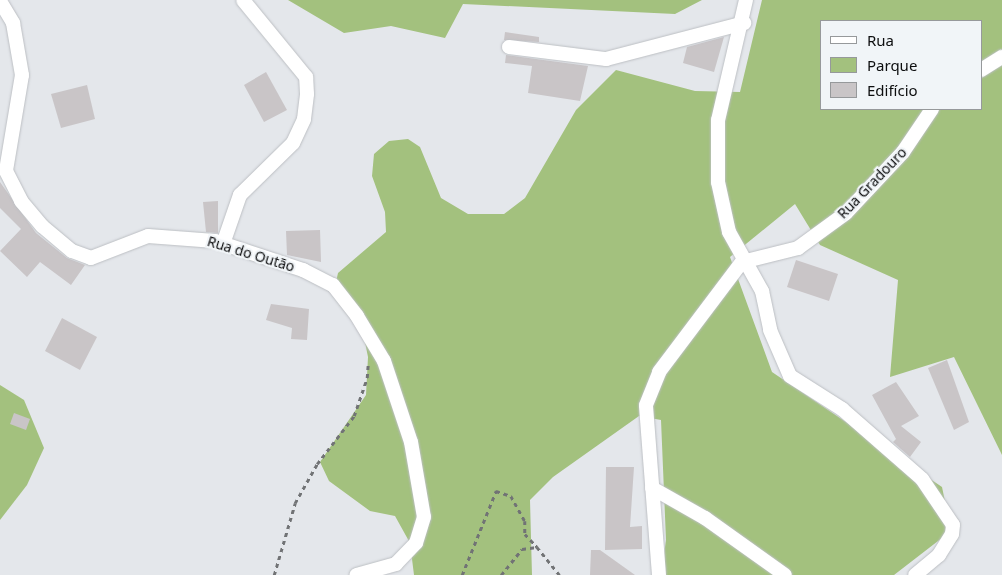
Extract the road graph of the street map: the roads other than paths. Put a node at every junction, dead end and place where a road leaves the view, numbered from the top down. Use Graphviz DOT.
graph roads {
  1 [pos="243,0"];
  2 [pos="746,0"];
  3 [pos="0,1"];
  4 [pos="744,23"];
  5 [pos="509,47"];
  6 [pos="1002,57"];
  7 [pos="982,69"];
  8 [pos="931,110"];
  9 [pos="223,244"];
  10 [pos="742,262"];
  11 [pos="652,488"];
  12 [pos="356,575"];
  13 [pos="659,575"];
  14 [pos="785,575"];
  15 [pos="916,575"];
  1 -- 9 [label="street"];
  2 -- 4 [label="street"];
  3 -- 9 [label="street, Rua do Outão"];
  4 -- 5 [label="street"];
  4 -- 10 [label="street"];
  6 -- 7 [label="street"];
  8 -- 10 [label="street, Rua Gradouro"];
  9 -- 12 [label="street, Rua do Outão"];
  10 -- 11 [label="street"];
  10 -- 15 [label="street"];
  11 -- 13 [label="street"];
  11 -- 14 [label="street"];
}
